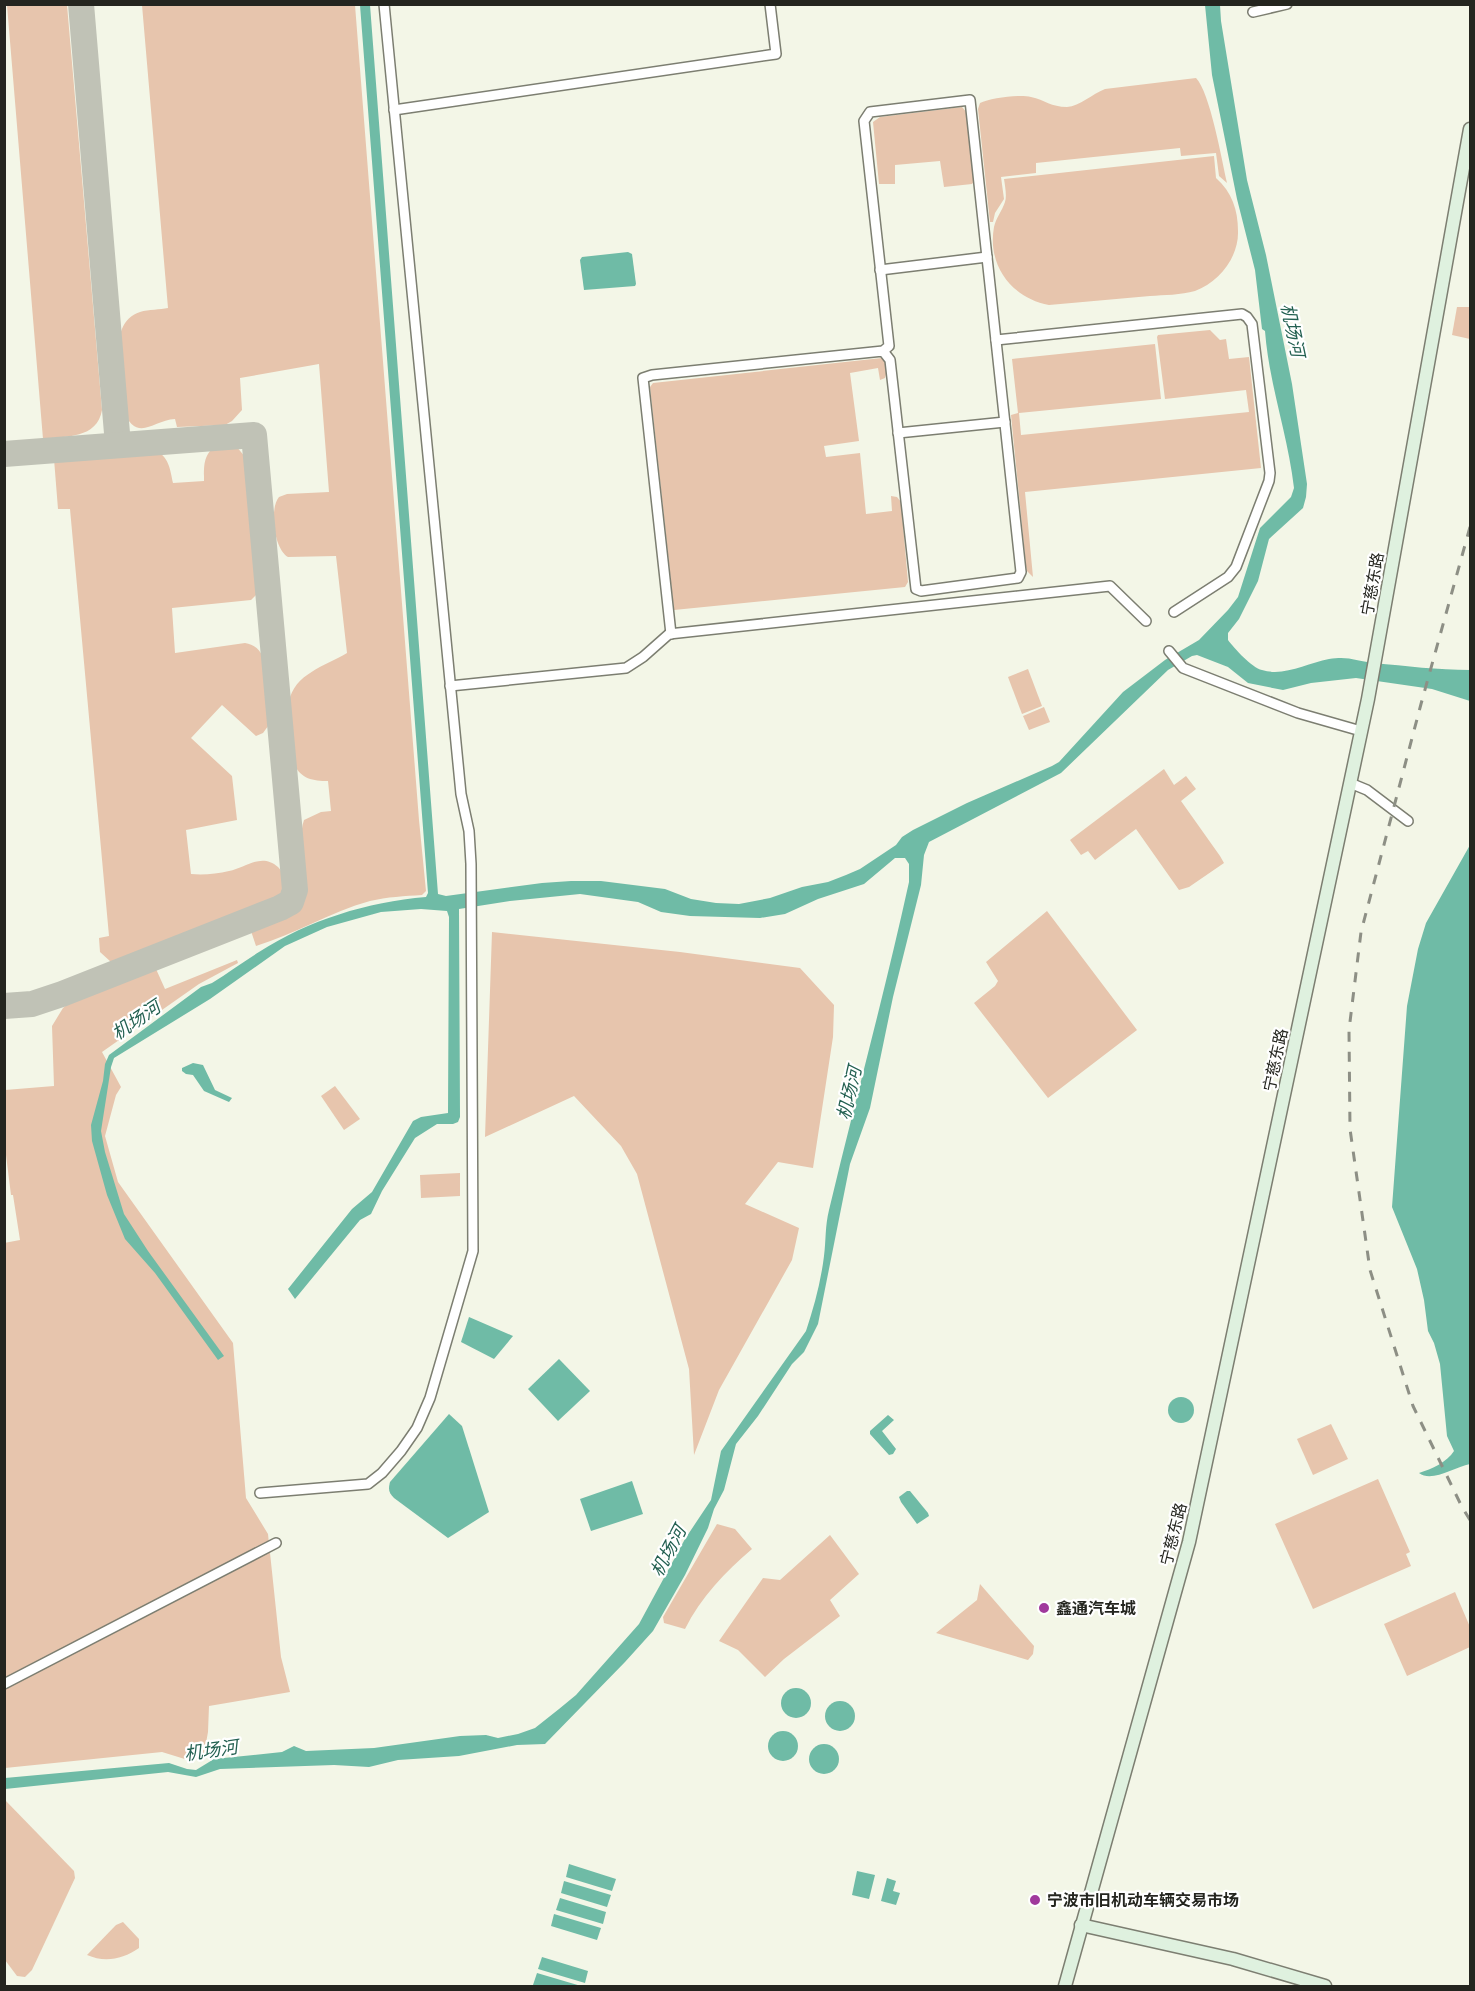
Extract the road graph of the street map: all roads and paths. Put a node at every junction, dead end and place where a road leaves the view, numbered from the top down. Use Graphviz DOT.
graph roads {
  1 [pos="384,4"];
  2 [pos="770,4"];
  3 [pos="1287,4"];
  4 [pos="1253,12"];
  5 [pos="394,110"];
  6 [pos="1470,129"];
  7 [pos="987,256"];
  8 [pos="880,270"];
  9 [pos="996,340"];
  10 [pos="883,351"];
  11 [pos="1005,422"];
  12 [pos="898,433"];
  13 [pos="1174,612"];
  14 [pos="1146,621"];
  15 [pos="671,634"];
  16 [pos="1169,651"];
  17 [pos="450,686"];
  18 [pos="1361,731"];
  19 [pos="1350,783"];
  20 [pos="1408,821"];
  21 [pos="260,1494"];
  22 [pos="276,1543"];
  23 [pos="4,1684"];
  24 [pos="1082,1925"];
  25 [pos="1065,1986"];
  26 [pos="1324,1986"];
  1 -- 5 [label="street"];
  2 -- 5 [label="street"];
  3 -- 4 [label="street"];
  5 -- 17 [label="street"];
  6 -- 18 [label="main road, 宁慈东路"];
  7 -- 8 [label="street"];
  7 -- 8 [label="street"];
  7 -- 9 [label="street"];
  8 -- 10 [label="street"];
  9 -- 11 [label="street"];
  9 -- 13 [label="street"];
  10 -- 12 [label="street"];
  10 -- 15 [label="street"];
  11 -- 12 [label="street"];
  11 -- 12 [label="street"];
  14 -- 15 [label="street"];
  15 -- 17 [label="street"];
  16 -- 18 [label="street"];
  17 -- 21 [label="street"];
  18 -- 19 [label="main road, 宁慈东路"];
  19 -- 20 [label="street"];
  19 -- 24 [label="main road, 宁慈东路"];
  22 -- 23 [label="street"];
  24 -- 25 [label="main road, 宁慈东路"];
  24 -- 26 [label="main road"];
}
